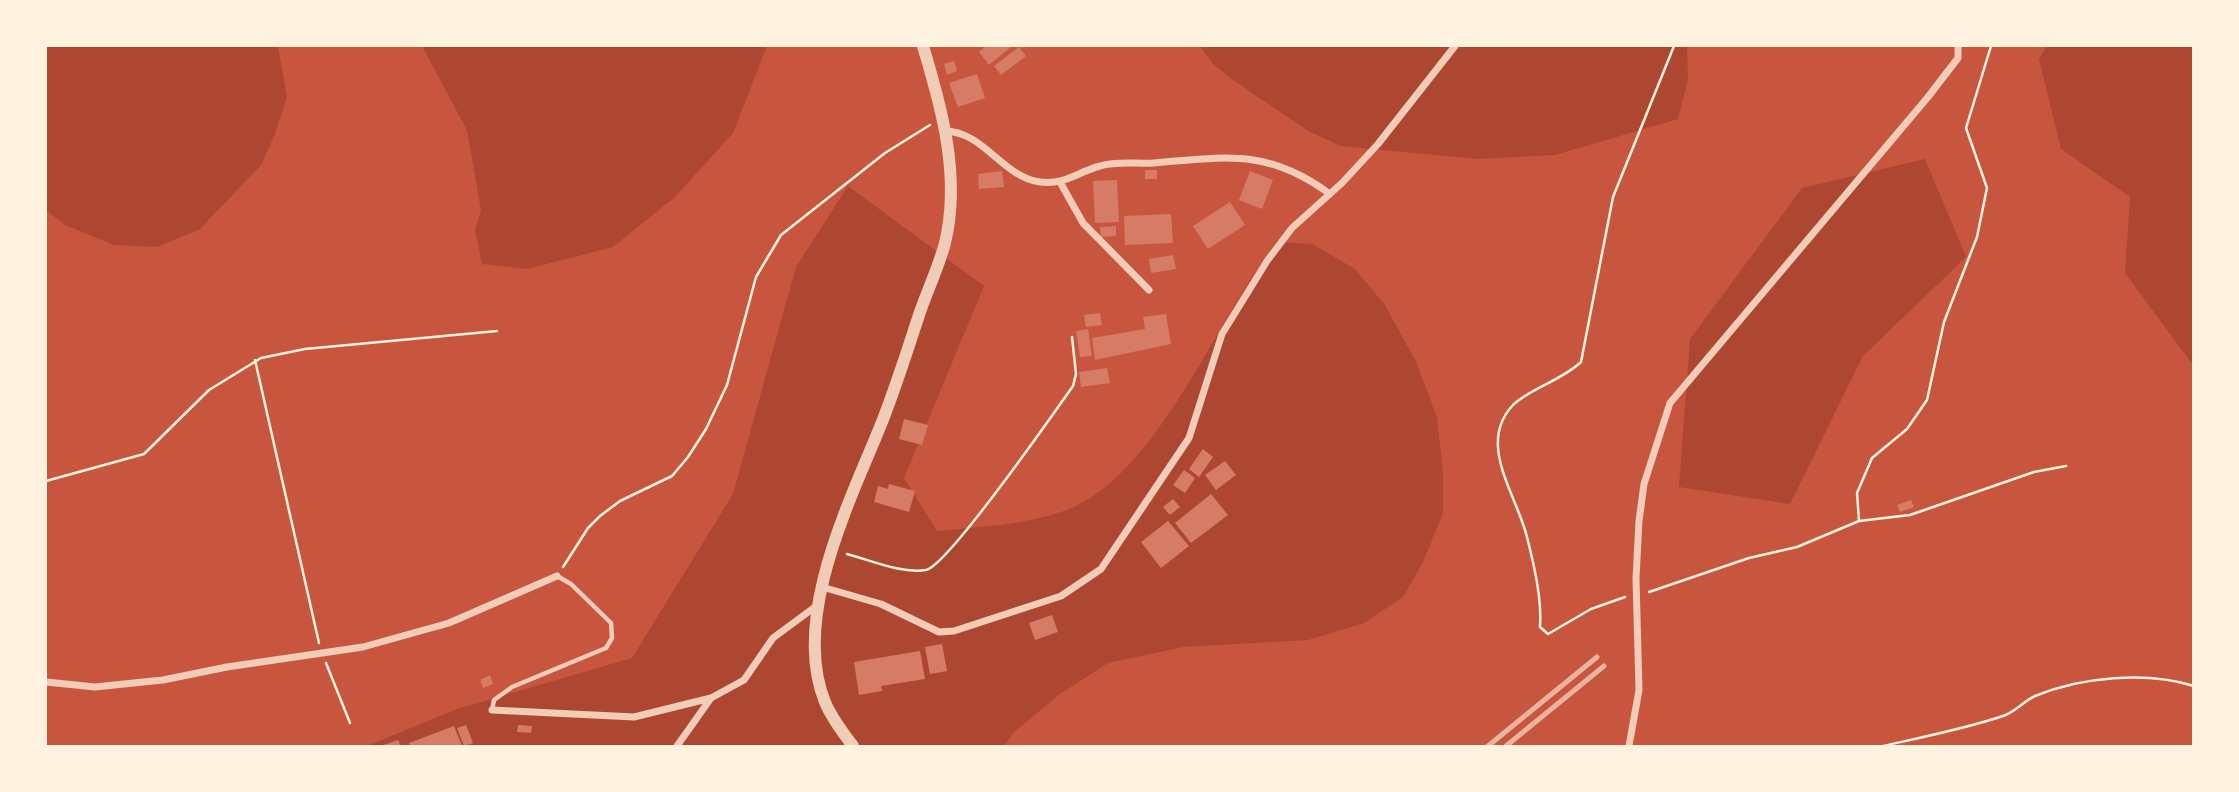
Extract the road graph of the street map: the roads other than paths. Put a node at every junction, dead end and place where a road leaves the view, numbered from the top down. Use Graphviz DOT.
graph roads {
  1 [pos="922,46"];
  2 [pos="1455,46"];
  3 [pos="1958,46"];
  4 [pos="943,126"];
  5 [pos="1059,182"];
  6 [pos="1330,194"];
  7 [pos="1149,290"];
  8 [pos="557,576"];
  9 [pos="822,587"];
  10 [pos="820,604"];
  11 [pos="46,682"];
  12 [pos="711,698"];
  13 [pos="492,710"];
  14 [pos="677,747"];
  15 [pos="853,747"];
  16 [pos="1629,747"];
  1 -- 4 [label="street"];
  2 -- 6 [label="street"];
  3 -- 16 [label="street"];
  4 -- 5 [label="street"];
  4 -- 9 [label="street"];
  5 -- 6 [label="street"];
  5 -- 7 [label="street"];
  6 -- 9 [label="street"];
  8 -- 11 [label="street"];
  8 -- 13 [label="lane"];
  9 -- 10 [label="street"];
  10 -- 12 [label="street"];
  10 -- 15 [label="street"];
  12 -- 13 [label="street"];
  12 -- 14 [label="street"];
}
